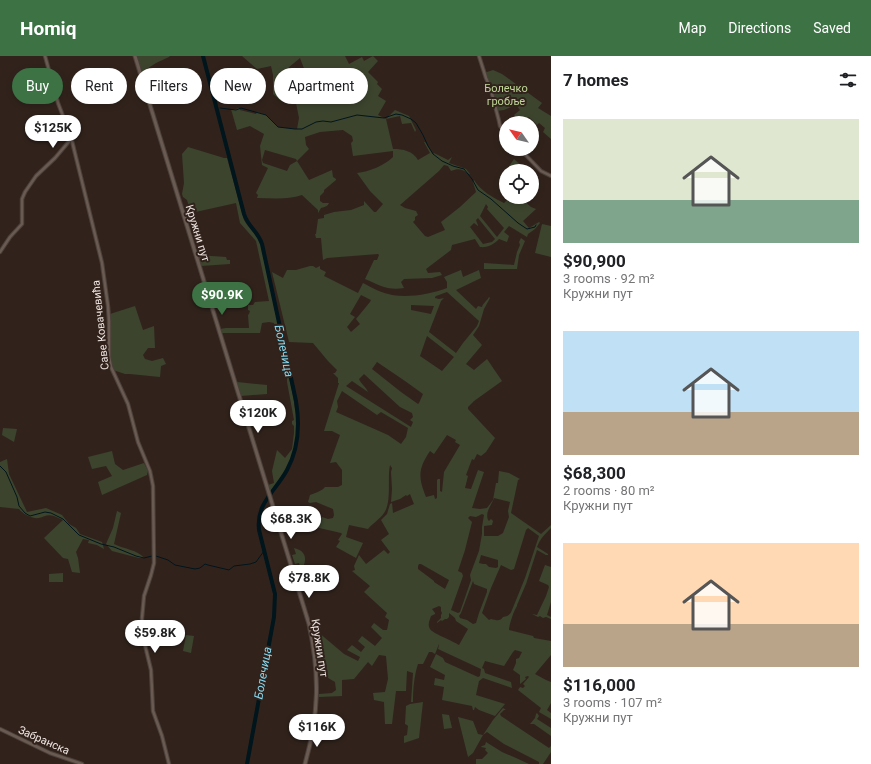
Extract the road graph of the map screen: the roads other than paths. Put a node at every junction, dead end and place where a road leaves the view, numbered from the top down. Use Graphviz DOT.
graph roads {
  1 [pos="45,56"];
  2 [pos="135,56"];
  3 [pos="479,56"];
  4 [pos="499,121"];
  5 [pos="72,139"];
  6 [pos="527,156"];
  7 [pos="551,176"];
  8 [pos="0,251"];
  9 [pos="0,729"];
  10 [pos="82,764"];
  11 [pos="169,764"];
  12 [pos="305,764"];
  1 -- 5 [label="street, Саве Ковачевића"];
  2 -- 12 [label="main road, Кружни пут"];
  3 -- 4 [label="street"];
  5 -- 8 [label="street"];
  5 -- 11 [label="street, Саве Ковачевића"];
  6 -- 7 [label="street"];
  9 -- 10 [label="street, Забранска"];
}
